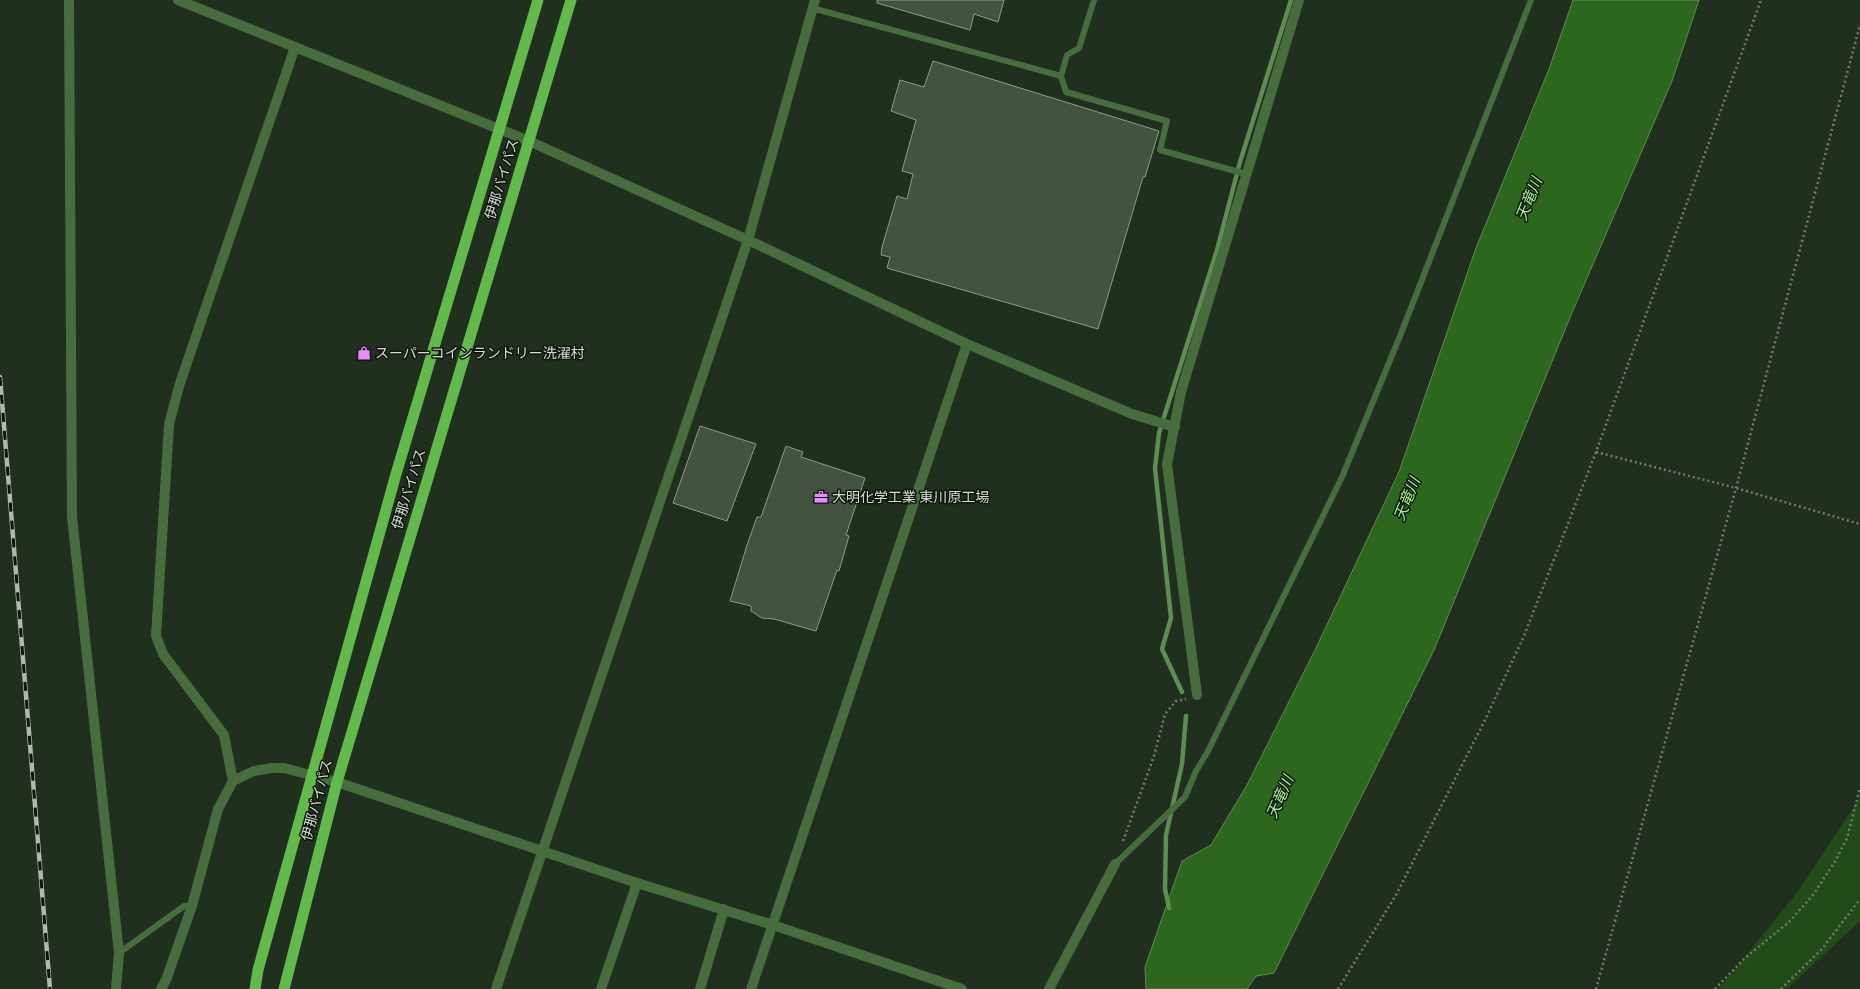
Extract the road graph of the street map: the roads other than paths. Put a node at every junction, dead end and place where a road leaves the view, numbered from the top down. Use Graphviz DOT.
graph roads {
  1 [pos="69,0"];
  2 [pos="538,0"];
  3 [pos="571,0"];
  4 [pos="1094,0"];
  5 [pos="1299,0"];
  6 [pos="1531,0"];
  7 [pos="183,1"];
  8 [pos="814,4"];
  9 [pos="295,47"];
  10 [pos="1061,76"];
  11 [pos="499,128"];
  12 [pos="529,140"];
  13 [pos="1244,174"];
  14 [pos="748,240"];
  15 [pos="968,344"];
  16 [pos="1173,426"];
  17 [pos="1197,695"];
  18 [pos="313,775"];
  19 [pos="233,781"];
  20 [pos="337,782"];
  21 [pos="542,852"];
  22 [pos="1115,864"];
  23 [pos="637,883"];
  24 [pos="192,906"];
  25 [pos="724,910"];
  26 [pos="773,925"];
  27 [pos="120,953"];
  28 [pos="116,989"];
  29 [pos="160,989"];
  30 [pos="255,989"];
  31 [pos="284,989"];
  32 [pos="496,989"];
  33 [pos="601,989"];
  34 [pos="700,989"];
  35 [pos="751,989"];
  36 [pos="962,989"];
  37 [pos="1049,989"];
  1 -- 27 [label="street"];
  2 -- 11 [label="highway, 伊那バイパス"];
  3 -- 12 [label="highway, 伊那バイパス"];
  4 -- 10 [label="lane"];
  5 -- 13 [label="street"];
  6 -- 22 [label="lane"];
  7 -- 9 [label="street"];
  8 -- 10 [label="lane"];
  8 -- 14 [label="street"];
  9 -- 11 [label="street"];
  9 -- 19 [label="street"];
  10 -- 13 [label="lane"];
  11 -- 12 [label="street"];
  11 -- 18 [label="highway, 伊那バイパス"];
  12 -- 14 [label="street"];
  12 -- 20 [label="highway, 伊那バイパス"];
  13 -- 16 [label="street"];
  14 -- 15 [label="street"];
  14 -- 21 [label="street"];
  15 -- 16 [label="street"];
  15 -- 26 [label="street"];
  16 -- 17 [label="street"];
  18 -- 19 [label="street"];
  18 -- 20 [label="street"];
  18 -- 30 [label="highway, 伊那バイパス"];
  19 -- 24 [label="street"];
  20 -- 21 [label="street"];
  20 -- 31 [label="highway, 伊那バイパス"];
  21 -- 23 [label="street"];
  21 -- 32 [label="street"];
  22 -- 37 [label="street"];
  23 -- 25 [label="street"];
  23 -- 33 [label="street"];
  24 -- 27 [label="lane"];
  24 -- 29 [label="street"];
  25 -- 26 [label="street"];
  25 -- 34 [label="street"];
  26 -- 35 [label="street"];
  26 -- 36 [label="street"];
  27 -- 28 [label="street"];
}
